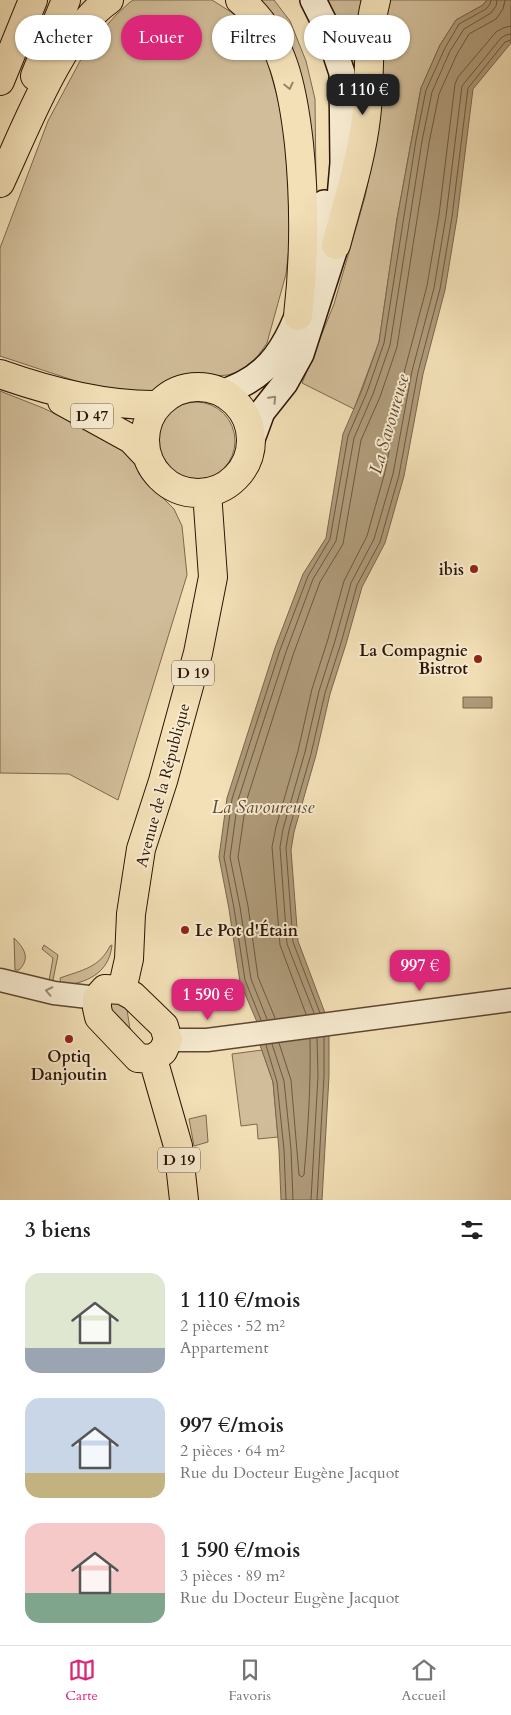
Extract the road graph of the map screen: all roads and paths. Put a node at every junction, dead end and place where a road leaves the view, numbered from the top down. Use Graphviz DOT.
graph roads {
  1 [pos="32,0"];
  2 [pos="66,0"];
  3 [pos="109,0"];
  4 [pos="240,0"];
  5 [pos="296,0"];
  6 [pos="313,0"];
  7 [pos="376,0"];
  8 [pos="0,81"];
  9 [pos="0,176"];
  10 [pos="0,183"];
  11 [pos="336,245"];
  12 [pos="298,316"];
  13 [pos="0,374"];
  14 [pos="30,385"];
  15 [pos="222,393"];
  16 [pos="158,405"];
  17 [pos="251,442"];
  18 [pos="148,457"];
  19 [pos="207,492"];
  20 [pos="0,980"];
  21 [pos="110,994"];
  22 [pos="511,1000"];
  23 [pos="160,1050"];
  24 [pos="184,1200"];
  1 -- 8 [label="main road"];
  2 -- 9 [label="main road"];
  3 -- 10 [label="main road"];
  4 -- 12 [label="main road, one-way"];
  5 -- 12 [label="main road"];
  6 -- 11 [label="main road"];
  7 -- 11 [label="main road"];
  17 -- 11 [label="main road, one-way"];
  12 -- 15 [label="main road"];
  13 -- 14 [label="main road, D 47"];
  14 -- 16 [label="main road, D 47"];
  14 -- 18 [label="main road, D 47"];
  15 -- 16 [label="main road"];
  15 -- 17 [label="main road"];
  16 -- 18 [label="main road"];
  17 -- 19 [label="main road"];
  18 -- 19 [label="main road"];
  19 -- 21 [label="main road, Avenue de la République / D 19"];
  21 -- 20 [label="street, one-way"];
  21 -- 23 [label="main road"];
  21 -- 23 [label="main road"];
  22 -- 23 [label="street"];
  23 -- 24 [label="main road, D 19"];
}
